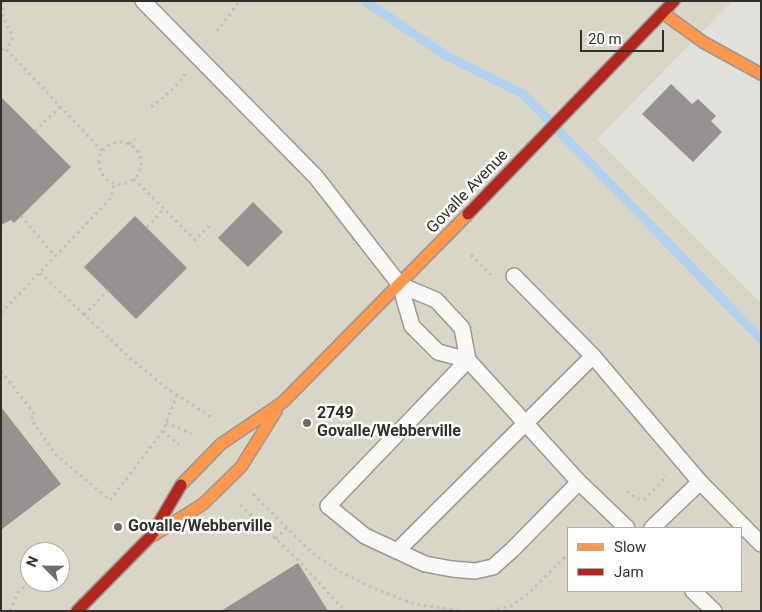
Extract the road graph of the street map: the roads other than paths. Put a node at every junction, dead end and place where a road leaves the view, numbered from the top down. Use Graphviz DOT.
graph roads {
  1 [pos="143,1"];
  2 [pos="674,1"];
  3 [pos="663,13"];
  4 [pos="761,74"];
  5 [pos="514,276"];
  6 [pos="400,285"];
  7 [pos="593,356"];
  8 [pos="468,360"];
  9 [pos="283,402"];
  10 [pos="525,423"];
  11 [pos="579,482"];
  12 [pos="700,482"];
  13 [pos="626,527"];
  14 [pos="653,527"];
  15 [pos="151,536"];
  16 [pos="761,544"];
  17 [pos="397,551"];
  18 [pos="694,592"];
  19 [pos="77,611"];
  20 [pos="714,611"];
  1 -- 6 [label="lane"];
  2 -- 3 [label="street, Govalle Avenue"];
  3 -- 4 [label="street"];
  3 -- 6 [label="street, Govalle Avenue"];
  5 -- 7 [label="lane"];
  6 -- 8 [label="lane"];
  6 -- 8 [label="lane"];
  6 -- 9 [label="street, Govalle Avenue"];
  7 -- 10 [label="lane"];
  7 -- 12 [label="lane"];
  8 -- 10 [label="lane"];
  8 -- 17 [label="lane"];
  9 -- 15 [label="street, Govalle Avenue"];
  9 -- 15 [label="street, Govalle Avenue"];
  10 -- 11 [label="lane"];
  10 -- 17 [label="lane"];
  11 -- 13 [label="lane"];
  11 -- 17 [label="lane"];
  12 -- 14 [label="lane"];
  12 -- 16 [label="lane"];
  15 -- 19 [label="street, Govalle Avenue"];
  18 -- 20 [label="lane"];
}
